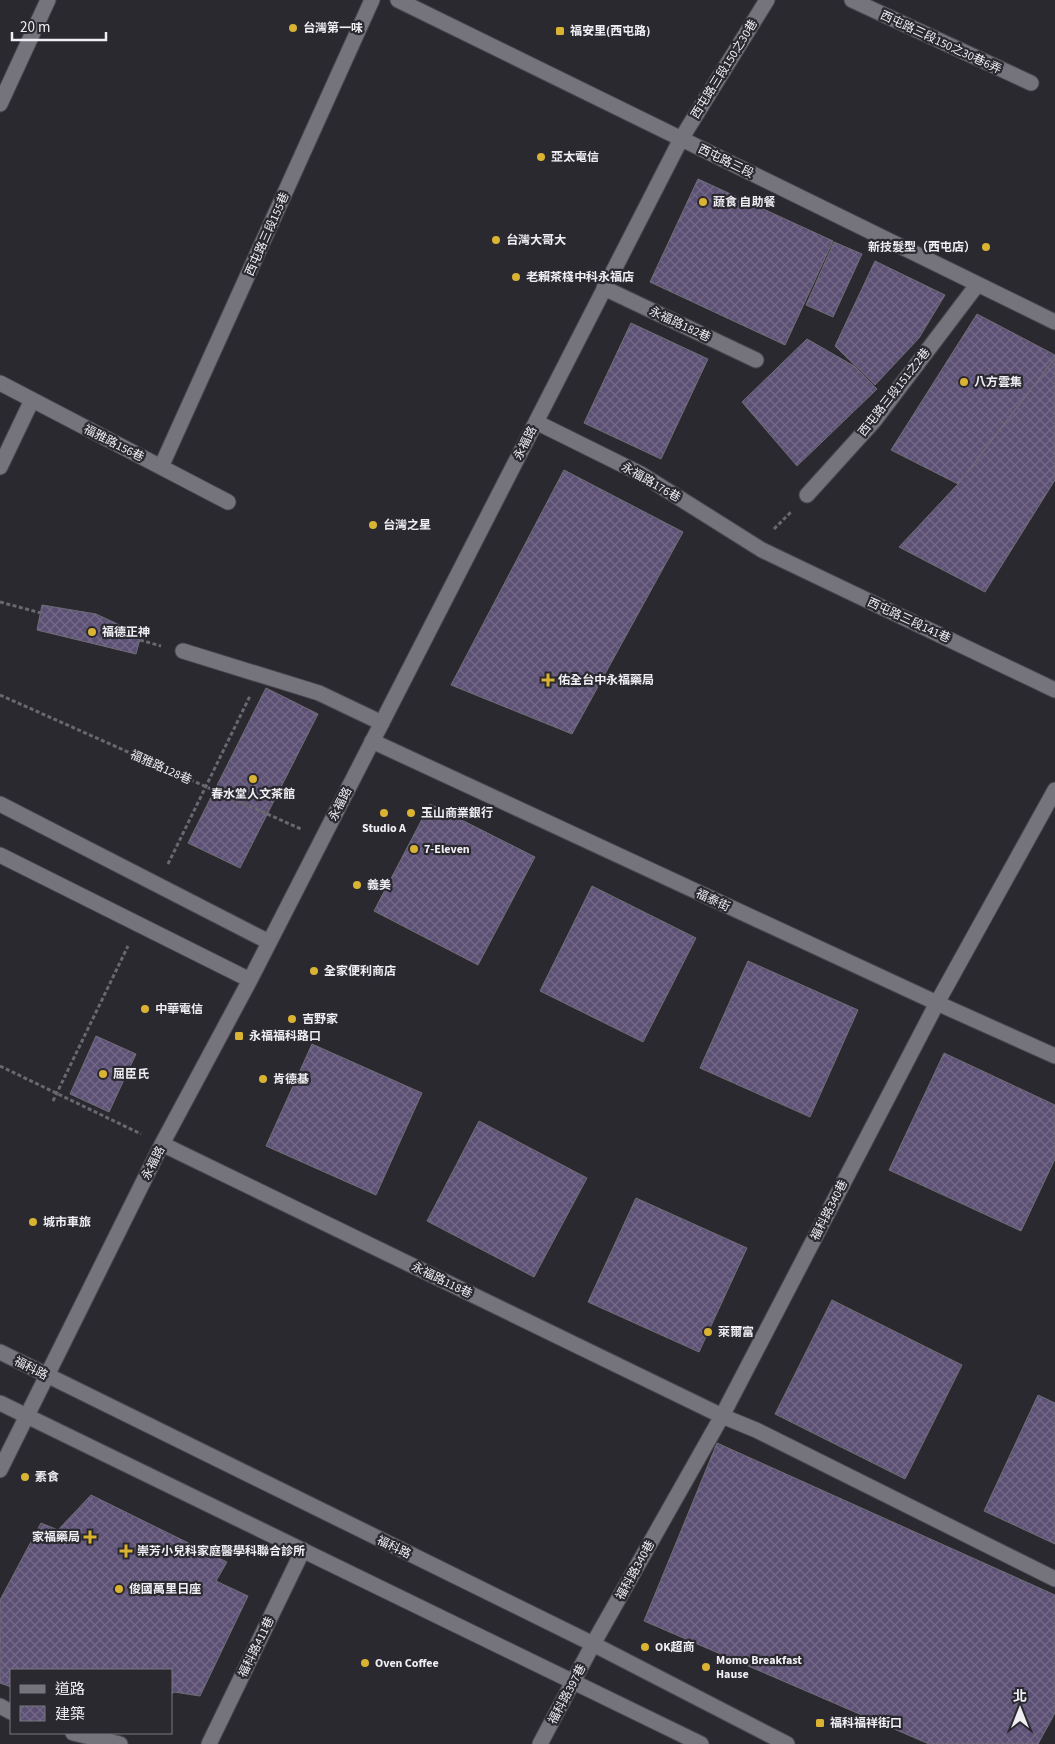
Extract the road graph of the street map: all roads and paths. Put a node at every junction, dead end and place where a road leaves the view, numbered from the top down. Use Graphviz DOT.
graph roads {
  1 [pos="48,0"];
  2 [pos="372,0"];
  3 [pos="398,0"];
  4 [pos="767,0"];
  5 [pos="852,0"];
  6 [pos="1030,83"];
  7 [pos="0,104"];
  8 [pos="681,138"];
  9 [pos="977,284"];
  10 [pos="604,288"];
  11 [pos="1055,322"];
  12 [pos="756,360"];
  13 [pos="0,384"];
  14 [pos="32,400"];
  15 [pos="536,422"];
  16 [pos="0,467"];
  17 [pos="161,467"];
  18 [pos="807,495"];
  19 [pos="228,502"];
  20 [pos="762,550"];
  21 [pos="0,602"];
  22 [pos="41,613"];
  23 [pos="183,651"];
  24 [pos="1055,690"];
  25 [pos="0,695"];
  26 [pos="382,723"];
  27 [pos="372,742"];
  28 [pos="1055,790"];
  29 [pos="0,804"];
  30 [pos="322,838"];
  31 [pos="0,855"];
  32 [pos="269,942"];
  33 [pos="250,980"];
  34 [pos="937,1003"];
  35 [pos="1055,1056"];
  36 [pos="0,1066"];
  37 [pos="162,1144"];
  38 [pos="0,1352"];
  39 [pos="46,1376"];
  40 [pos="0,1403"];
  41 [pos="27,1416"];
  42 [pos="722,1416"];
  43 [pos="0,1470"];
  44 [pos="303,1550"];
  45 [pos="1055,1579"];
  46 [pos="593,1644"];
  47 [pos="573,1682"];
  48 [pos="77,1734"];
  49 [pos="120,1744"];
  50 [pos="209,1744"];
  51 [pos="540,1744"];
  52 [pos="701,1744"];
  53 [pos="787,1744"];
  1 -- 7 [label="street"];
  2 -- 17 [label="street, 西屯路三段155巷"];
  3 -- 8 [label="street, 西屯路三段"];
  4 -- 8 [label="street, 西屯路三段150之30巷"];
  5 -- 6 [label="street, 西屯路三段150之30巷6弄"];
  8 -- 9 [label="street, 西屯路三段"];
  8 -- 10 [label="street, 永福路"];
  9 -- 11 [label="street, 西屯路三段"];
  9 -- 18 [label="street, 西屯路三段151之2巷"];
  10 -- 12 [label="street, 永福路182巷"];
  10 -- 15 [label="street, 永福路"];
  13 -- 14 [label="street, 福雅路156巷"];
  14 -- 16 [label="street"];
  14 -- 17 [label="street, 福雅路156巷"];
  15 -- 20 [label="street, 永福路176巷"];
  15 -- 26 [label="street, 永福路"];
  17 -- 19 [label="street, 福雅路156巷"];
  18 -- 20 [label="path"];
  20 -- 24 [label="street, 西屯路三段141巷"];
  21 -- 22 [label="path"];
  23 -- 26 [label="street"];
  25 -- 30 [label="path, 福雅路128巷"];
  26 -- 27 [label="street, 永福路"];
  27 -- 30 [label="street, 永福路"];
  27 -- 34 [label="street, 福泰街"];
  28 -- 34 [label="street"];
  29 -- 32 [label="street"];
  30 -- 32 [label="street, 永福路"];
  31 -- 33 [label="street"];
  32 -- 33 [label="street, 永福路"];
  33 -- 37 [label="street, 永福路"];
  34 -- 35 [label="street, 福泰街"];
  34 -- 42 [label="street, 福科路340巷"];
  36 -- 37 [label="path"];
  37 -- 39 [label="street, 永福路"];
  37 -- 42 [label="street, 永福路118巷"];
  38 -- 39 [label="street, 福科路"];
  39 -- 41 [label="street, 永福路"];
  39 -- 46 [label="street, 福科路"];
  40 -- 41 [label="street"];
  41 -- 43 [label="street, 永福路"];
  41 -- 44 [label="street"];
  42 -- 45 [label="street"];
  42 -- 46 [label="street, 福科路340巷"];
  44 -- 47 [label="street"];
  44 -- 50 [label="street, 福科路411巷"];
  46 -- 47 [label="street, 福科路397巷"];
  46 -- 53 [label="street, 福科路"];
  47 -- 51 [label="street, 福科路397巷"];
  47 -- 52 [label="street"];
  48 -- 49 [label="street"];
}
